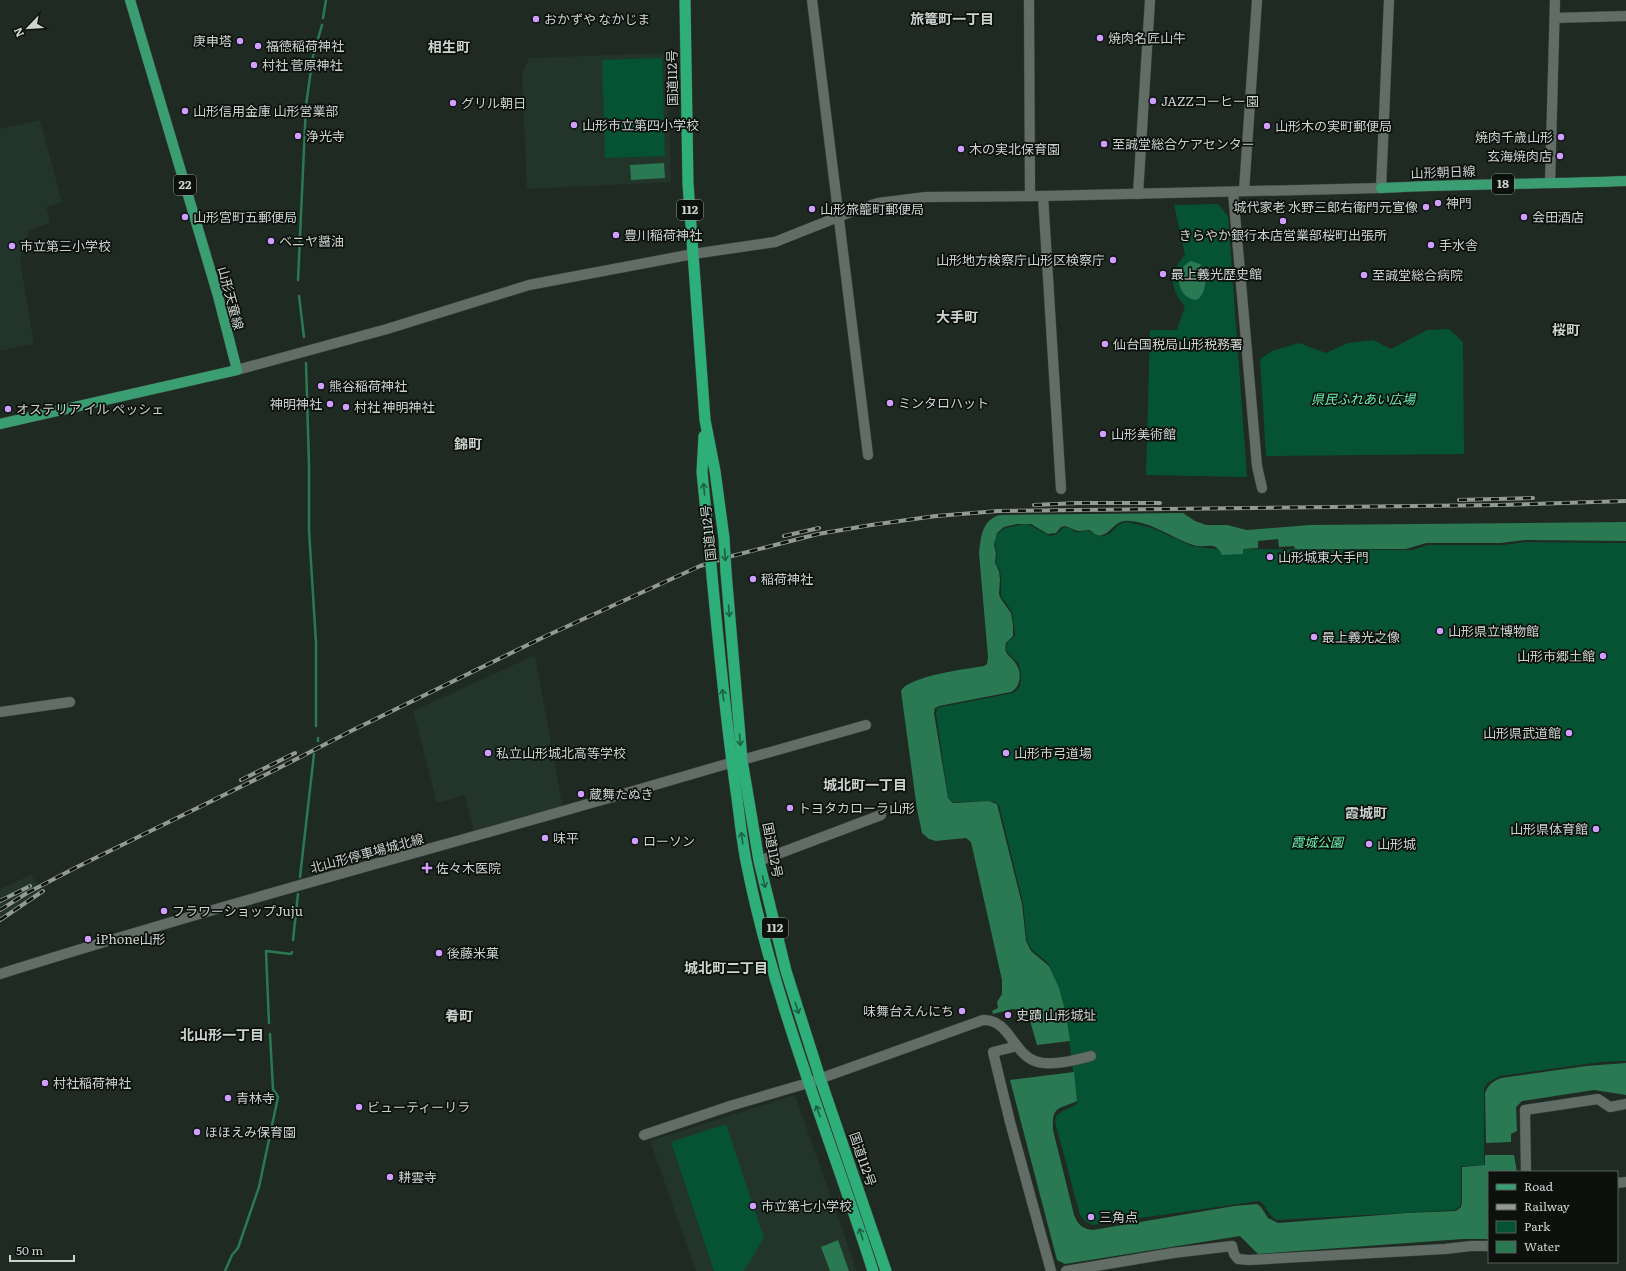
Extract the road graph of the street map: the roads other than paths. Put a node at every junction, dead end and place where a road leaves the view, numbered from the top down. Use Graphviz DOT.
graph roads {
  1 [pos="130,0"];
  2 [pos="685,0"];
  3 [pos="812,0"];
  4 [pos="1029,0"];
  5 [pos="1150,0"];
  6 [pos="1257,0"];
  7 [pos="1389,0"];
  8 [pos="1555,0"];
  9 [pos="1626,16"];
  10 [pos="1555,18"];
  11 [pos="1626,181"];
  12 [pos="1550,183"];
  13 [pos="1381,188"];
  14 [pos="1244,191"];
  15 [pos="1233,192"];
  16 [pos="1138,194"];
  17 [pos="1030,196"];
  18 [pos="1043,196"];
  19 [pos="837,218"];
  20 [pos="693,254"];
  21 [pos="237,370"];
  22 [pos="705,420"];
  23 [pos="0,424"];
  24 [pos="868,455"];
  25 [pos="1262,488"];
  26 [pos="1061,489"];
  27 [pos="70,702"];
  28 [pos="0,712"];
  29 [pos="866,725"];
  30 [pos="736,761"];
  31 [pos="881,815"];
  32 [pos="759,861"];
  33 [pos="0,974"];
  34 [pos="1017,1046"];
  35 [pos="1091,1056"];
  36 [pos="820,1078"];
  37 [pos="808,1083"];
  38 [pos="1626,1104"];
  39 [pos="644,1135"];
  40 [pos="1526,1171"];
  41 [pos="1488,1246"];
  42 [pos="873,1271"];
  43 [pos="886,1271"];
  44 [pos="1051,1271"];
  45 [pos="1066,1271"];
  1 -- 21 [label="main road, 山形天童線 / 22"];
  2 -- 20 [label="highway, 国道112号 / 112"];
  3 -- 19 [label="street"];
  4 -- 17 [label="street"];
  5 -- 16 [label="street"];
  6 -- 14 [label="street"];
  7 -- 13 [label="street"];
  8 -- 10 [label="street"];
  9 -- 10 [label="street"];
  10 -- 12 [label="street"];
  11 -- 12 [label="main road, 山形朝日線 / 18"];
  12 -- 13 [label="main road, 山形朝日線 / 18"];
  13 -- 14 [label="street"];
  14 -- 15 [label="street"];
  15 -- 16 [label="street"];
  15 -- 25 [label="street"];
  16 -- 18 [label="street"];
  17 -- 18 [label="street"];
  17 -- 19 [label="street"];
  18 -- 26 [label="street"];
  19 -- 20 [label="street"];
  19 -- 24 [label="street"];
  20 -- 21 [label="street"];
  20 -- 22 [label="highway, 国道112号 / 112"];
  21 -- 23 [label="main road"];
  22 -- 30 [label="highway, 国道112号 / 112, one-way, bridge"];
  30 -- 22 [label="highway, 国道112号 / 112, one-way, bridge"];
  27 -- 28 [label="street"];
  29 -- 30 [label="street, 北山形停車場城北線"];
  30 -- 32 [label="highway, 国道112号 / 112"];
  30 -- 33 [label="street, 北山形停車場城北線"];
  37 -- 30 [label="highway, 国道112号 / 112, one-way"];
  31 -- 32 [label="street"];
  32 -- 36 [label="highway, 国道112号 / 112, one-way"];
  34 -- 35 [label="street"];
  34 -- 36 [label="street"];
  34 -- 44 [label="street"];
  36 -- 37 [label="street"];
  36 -- 43 [label="highway, 国道112号 / 112"];
  37 -- 39 [label="street"];
  42 -- 37 [label="highway, 国道112号 / 112, one-way"];
  38 -- 40 [label="street"];
  41 -- 45 [label="street"];
}
